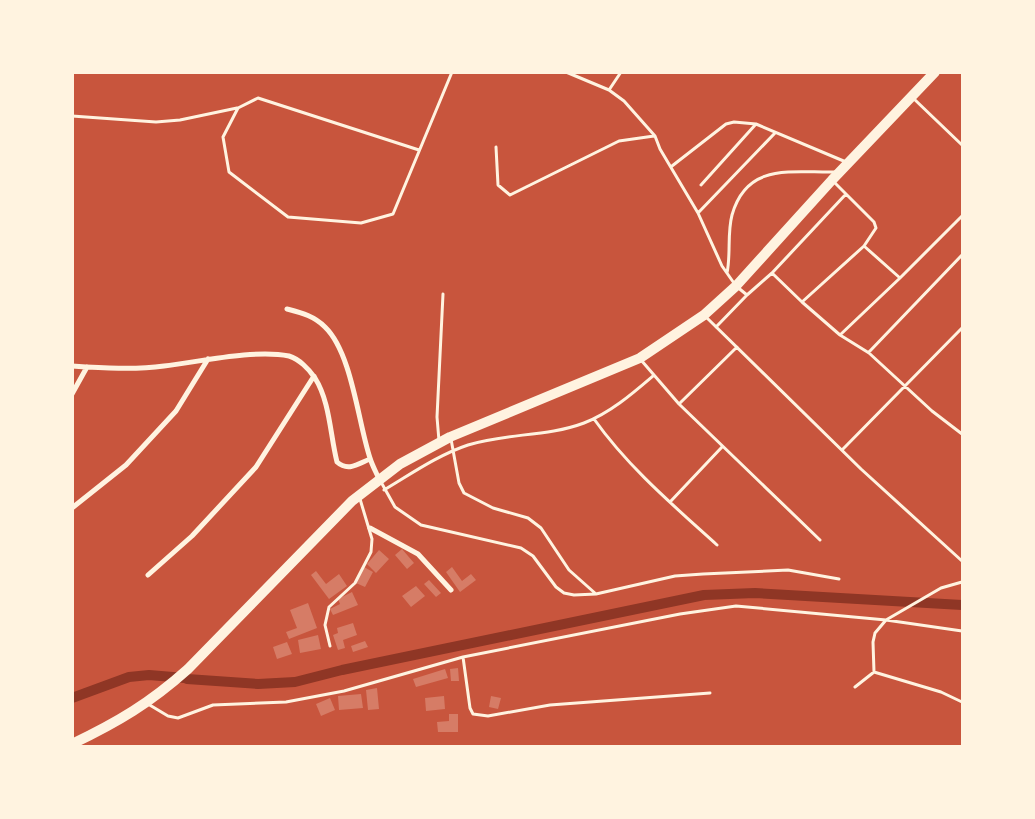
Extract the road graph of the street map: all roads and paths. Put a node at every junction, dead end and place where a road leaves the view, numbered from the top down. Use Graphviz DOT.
graph roads {
  1 [pos="452,72"];
  2 [pos="622,72"];
  3 [pos="935,72"];
  4 [pos="568,73"];
  5 [pos="609,90"];
  6 [pos="913,98"];
  7 [pos="238,108"];
  8 [pos="72,116"];
  9 [pos="756,124"];
  10 [pos="775,133"];
  11 [pos="655,136"];
  12 [pos="962,145"];
  13 [pos="496,147"];
  14 [pos="419,150"];
  15 [pos="848,163"];
  16 [pos="672,166"];
  17 [pos="841,172"];
  18 [pos="832,180"];
  19 [pos="701,185"];
  20 [pos="846,194"];
  21 [pos="698,213"];
  22 [pos="962,216"];
  23 [pos="864,246"];
  24 [pos="962,255"];
  25 [pos="727,273"];
  26 [pos="772,274"];
  27 [pos="900,278"];
  28 [pos="736,286"];
  29 [pos="443,294"];
  30 [pos="747,295"];
  31 [pos="802,302"];
  32 [pos="287,309"];
  33 [pos="704,315"];
  34 [pos="716,327"];
  35 [pos="962,328"];
  36 [pos="840,335"];
  37 [pos="736,346"];
  38 [pos="869,352"];
  39 [pos="640,358"];
  40 [pos="208,359"];
  41 [pos="72,366"];
  42 [pos="87,367"];
  43 [pos="314,376"];
  44 [pos="653,376"];
  45 [pos="905,385"];
  46 [pos="72,394"];
  47 [pos="679,404"];
  48 [pos="594,419"];
  49 [pos="962,434"];
  50 [pos="450,437"];
  51 [pos="439,443"];
  52 [pos="722,447"];
  53 [pos="843,449"];
  54 [pos="453,450"];
  55 [pos="370,459"];
  56 [pos="380,479"];
  57 [pos="384,490"];
  58 [pos="359,496"];
  59 [pos="670,502"];
  60 [pos="72,508"];
  61 [pos="370,528"];
  62 [pos="820,540"];
  63 [pos="717,544"];
  64 [pos="962,561"];
  65 [pos="148,575"];
  66 [pos="839,579"];
  67 [pos="962,582"];
  68 [pos="450,590"];
  69 [pos="596,594"];
  70 [pos="886,620"];
  71 [pos="962,630"];
  72 [pos="330,646"];
  73 [pos="463,657"];
  74 [pos="874,672"];
  75 [pos="854,687"];
  76 [pos="710,693"];
  77 [pos="962,702"];
  78 [pos="148,703"];
  79 [pos="72,744"];
  1 -- 14 [label="lane"];
  2 -- 5 [label="lane"];
  3 -- 6 [label="highway"];
  4 -- 5 [label="lane"];
  5 -- 11 [label="lane"];
  6 -- 12 [label="lane"];
  6 -- 15 [label="highway"];
  7 -- 8 [label="lane"];
  7 -- 14 [label="lane"];
  7 -- 14 [label="lane"];
  9 -- 10 [label="lane"];
  9 -- 16 [label="lane"];
  9 -- 19 [label="lane"];
  10 -- 15 [label="lane"];
  10 -- 21 [label="lane"];
  11 -- 13 [label="lane"];
  11 -- 16 [label="lane"];
  15 -- 17 [label="highway"];
  16 -- 21 [label="lane"];
  17 -- 18 [label="highway"];
  17 -- 25 [label="lane"];
  18 -- 20 [label="lane"];
  18 -- 28 [label="highway"];
  20 -- 23 [label="lane"];
  20 -- 26 [label="lane"];
  21 -- 25 [label="lane"];
  22 -- 27 [label="lane"];
  23 -- 27 [label="lane"];
  23 -- 31 [label="lane"];
  24 -- 38 [label="lane"];
  25 -- 28 [label="lane"];
  26 -- 30 [label="lane"];
  26 -- 31 [label="lane"];
  27 -- 36 [label="lane"];
  28 -- 30 [label="lane"];
  28 -- 33 [label="highway"];
  29 -- 51 [label="lane"];
  30 -- 34 [label="lane"];
  31 -- 36 [label="lane"];
  32 -- 55 [label="street"];
  33 -- 34 [label="lane"];
  33 -- 39 [label="highway"];
  34 -- 37 [label="lane"];
  35 -- 45 [label="lane"];
  36 -- 38 [label="lane"];
  37 -- 47 [label="lane"];
  37 -- 53 [label="lane"];
  38 -- 45 [label="lane"];
  39 -- 44 [label="lane"];
  39 -- 50 [label="highway"];
  40 -- 42 [label="street"];
  40 -- 43 [label="street"];
  40 -- 60 [label="street"];
  41 -- 42 [label="street"];
  42 -- 46 [label="street"];
  43 -- 55 [label="street"];
  43 -- 65 [label="street"];
  44 -- 47 [label="lane"];
  44 -- 48 [label="lane"];
  45 -- 49 [label="lane"];
  45 -- 53 [label="lane"];
  47 -- 52 [label="lane"];
  48 -- 54 [label="lane"];
  48 -- 59 [label="lane"];
  50 -- 51 [label="highway"];
  50 -- 54 [label="lane"];
  51 -- 56 [label="highway"];
  52 -- 59 [label="lane"];
  52 -- 62 [label="lane"];
  53 -- 64 [label="lane"];
  54 -- 57 [label="lane"];
  54 -- 69 [label="lane"];
  55 -- 56 [label="street"];
  56 -- 57 [label="lane"];
  56 -- 58 [label="highway"];
  57 -- 69 [label="lane"];
  58 -- 61 [label="lane"];
  58 -- 78 [label="highway"];
  59 -- 63 [label="lane"];
  61 -- 68 [label="street"];
  61 -- 72 [label="lane"];
  66 -- 69 [label="lane"];
  67 -- 70 [label="lane"];
  70 -- 71 [label="lane"];
  70 -- 73 [label="lane"];
  70 -- 74 [label="lane"];
  73 -- 76 [label="lane"];
  73 -- 78 [label="lane"];
  74 -- 75 [label="lane"];
  74 -- 77 [label="lane"];
  78 -- 79 [label="highway"];
}
